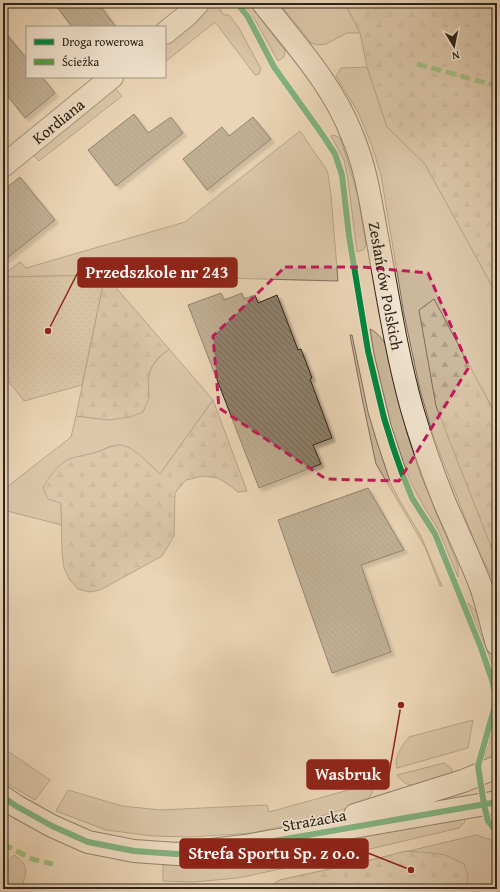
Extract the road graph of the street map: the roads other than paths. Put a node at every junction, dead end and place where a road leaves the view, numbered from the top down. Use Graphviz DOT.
graph roads {
  1 [pos="198,3"];
  2 [pos="263,3"];
  3 [pos="166,32"];
  4 [pos="111,78"];
  5 [pos="3,166"];
  6 [pos="480,585"];
  7 [pos="497,608"];
  8 [pos="497,644"];
  9 [pos="497,767"];
  10 [pos="3,797"];
  11 [pos="497,802"];
  12 [pos="268,842"];
  1 -- 3 [label="street"];
  2 -- 6 [label="street, Zesłańców Polskich"];
  4 -- 5 [label="street, Kordiana"];
  6 -- 7 [label="street, Zesłańców Polskich"];
  6 -- 8 [label="street, Zesłańców Polskich"];
  9 -- 12 [label="street, Strażacka"];
  10 -- 12 [label="street, Strażacka"];
  11 -- 12 [label="street, Strażacka"];
}
